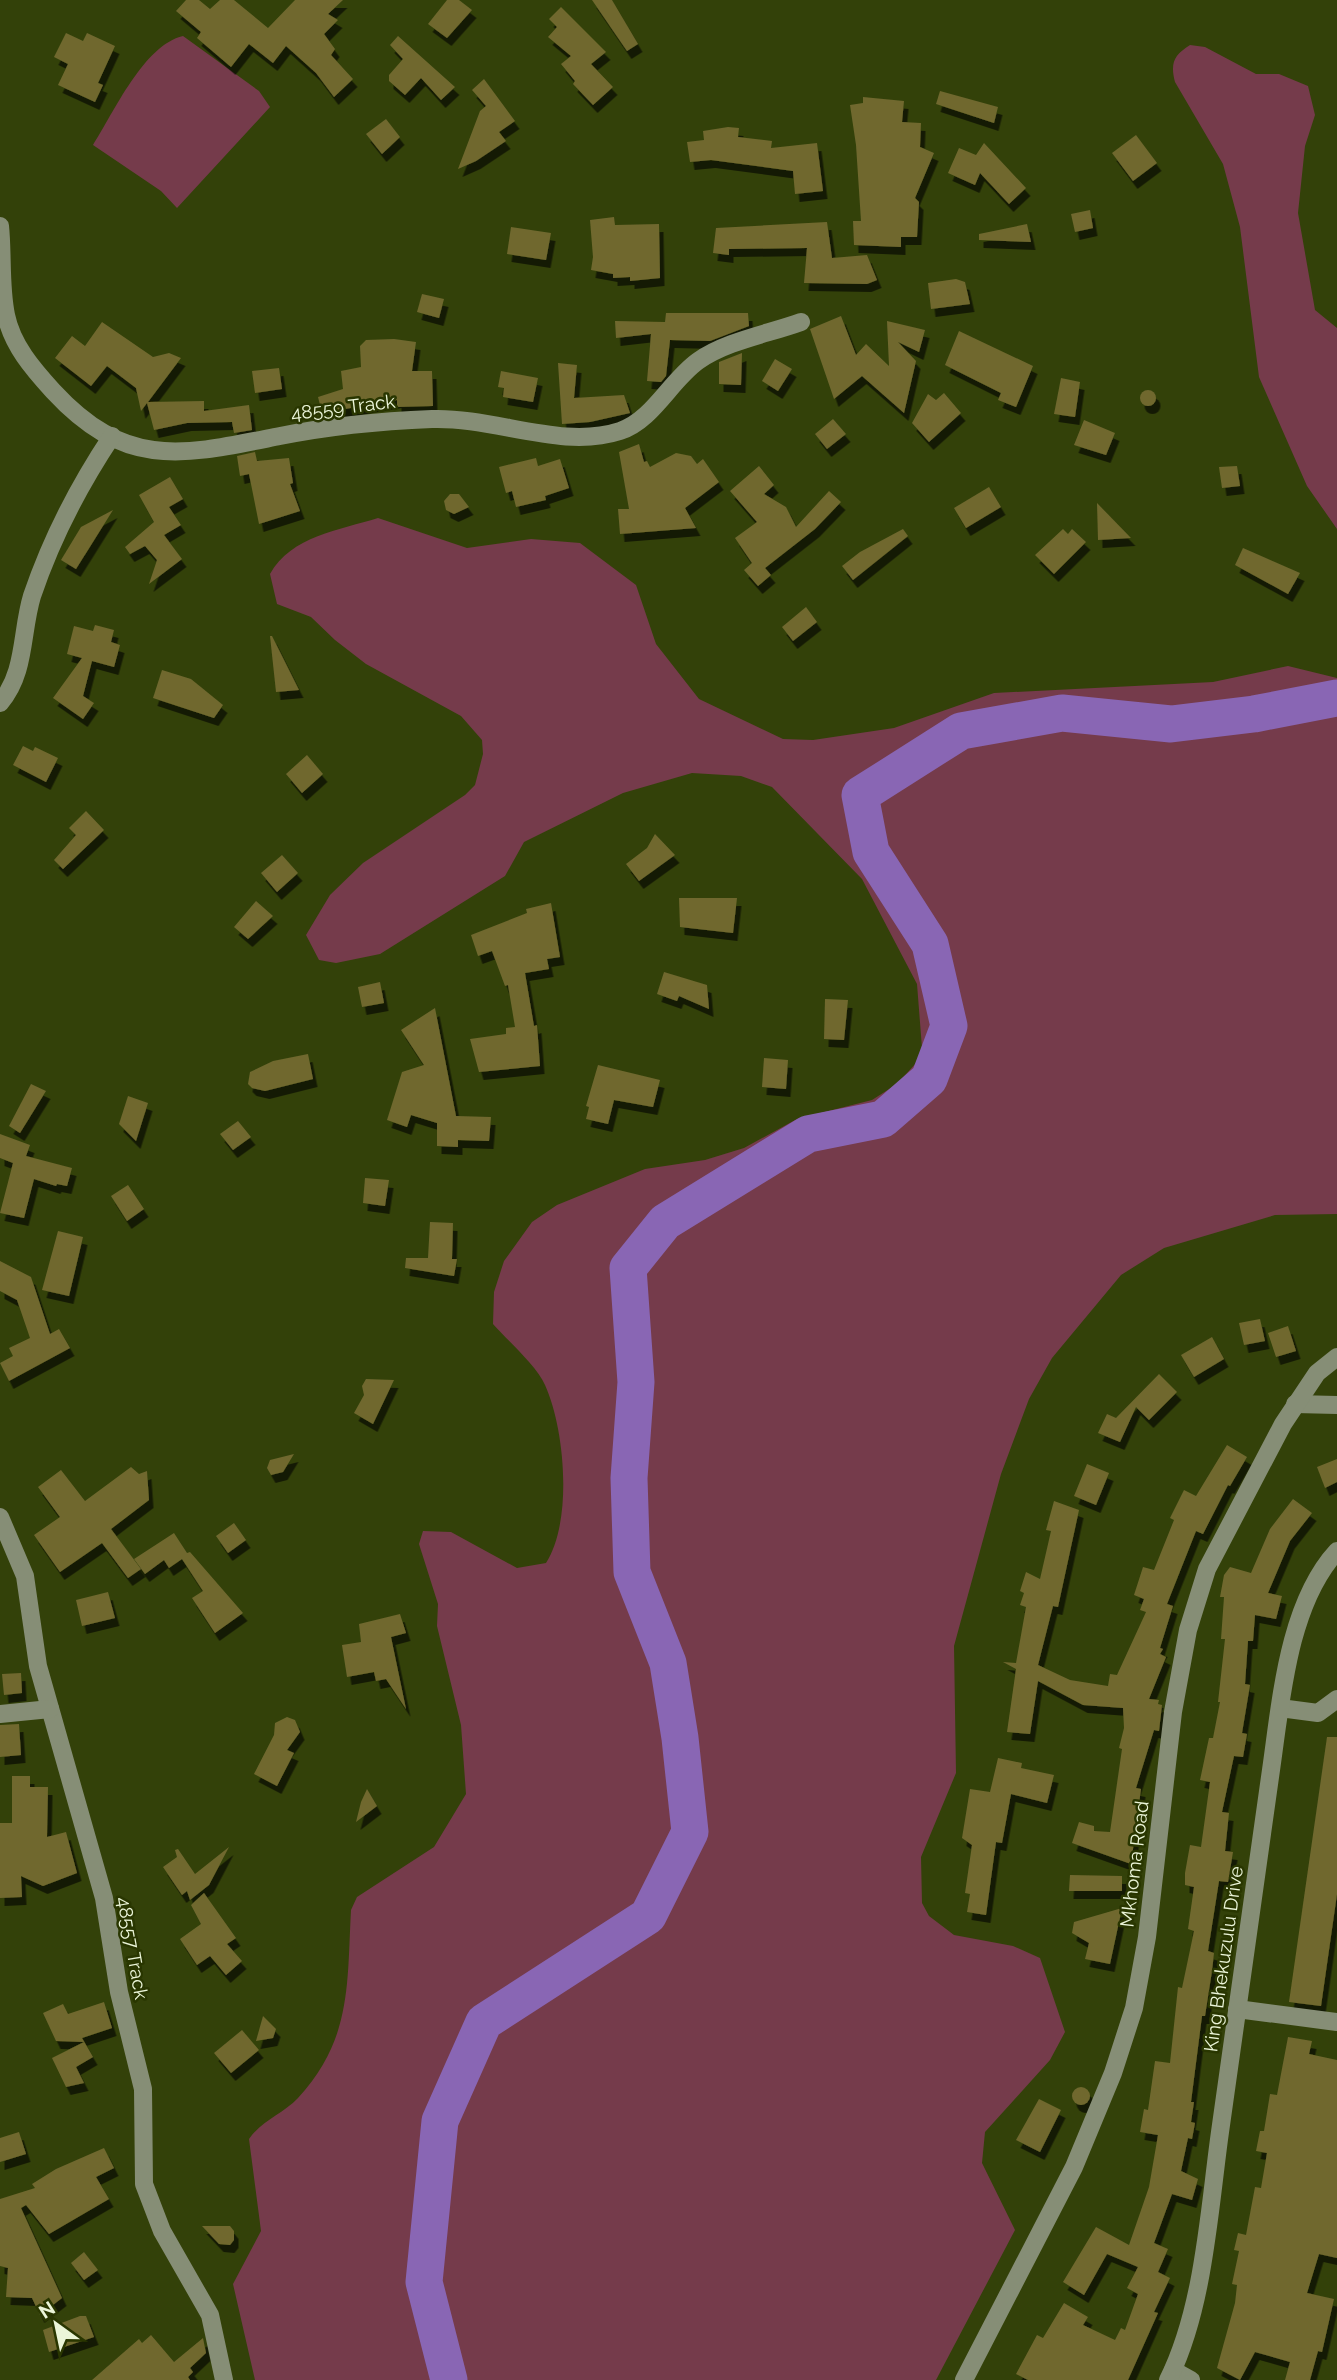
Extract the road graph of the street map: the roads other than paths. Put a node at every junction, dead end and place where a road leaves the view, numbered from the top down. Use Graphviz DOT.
graph roads {
  1 [pos="0,226"];
  2 [pos="801,322"];
  3 [pos="112,436"];
  4 [pos="0,703"];
  5 [pos="1337,1357"];
  6 [pos="1296,1404"];
  7 [pos="1337,1405"];
  8 [pos="0,1517"];
  9 [pos="1337,1551"];
  10 [pos="1337,1699"];
  11 [pos="1280,1708"];
  12 [pos="50,1709"];
  13 [pos="0,1714"];
  14 [pos="1237,2009"];
  15 [pos="1337,2022"];
  16 [pos="1170,2375"];
  17 [pos="224,2380"];
  18 [pos="964,2380"];
  19 [pos="1191,2380"];
  1 -- 3 [label="street, 48559 Track"];
  2 -- 3 [label="street, 48559 Track"];
  3 -- 4 [label="street"];
  5 -- 6 [label="street, Mkhoma Road"];
  6 -- 7 [label="street"];
  6 -- 18 [label="street, Mkhoma Road"];
  8 -- 12 [label="street, 48557 Track"];
  9 -- 11 [label="street, King Bhekuzulu Drive"];
  10 -- 11 [label="street"];
  11 -- 14 [label="street, King Bhekuzulu Drive"];
  12 -- 13 [label="street"];
  12 -- 17 [label="street, 48557 Track"];
  14 -- 15 [label="street"];
  14 -- 16 [label="street, King Bhekuzulu Drive"];
  16 -- 19 [label="street"];
}
